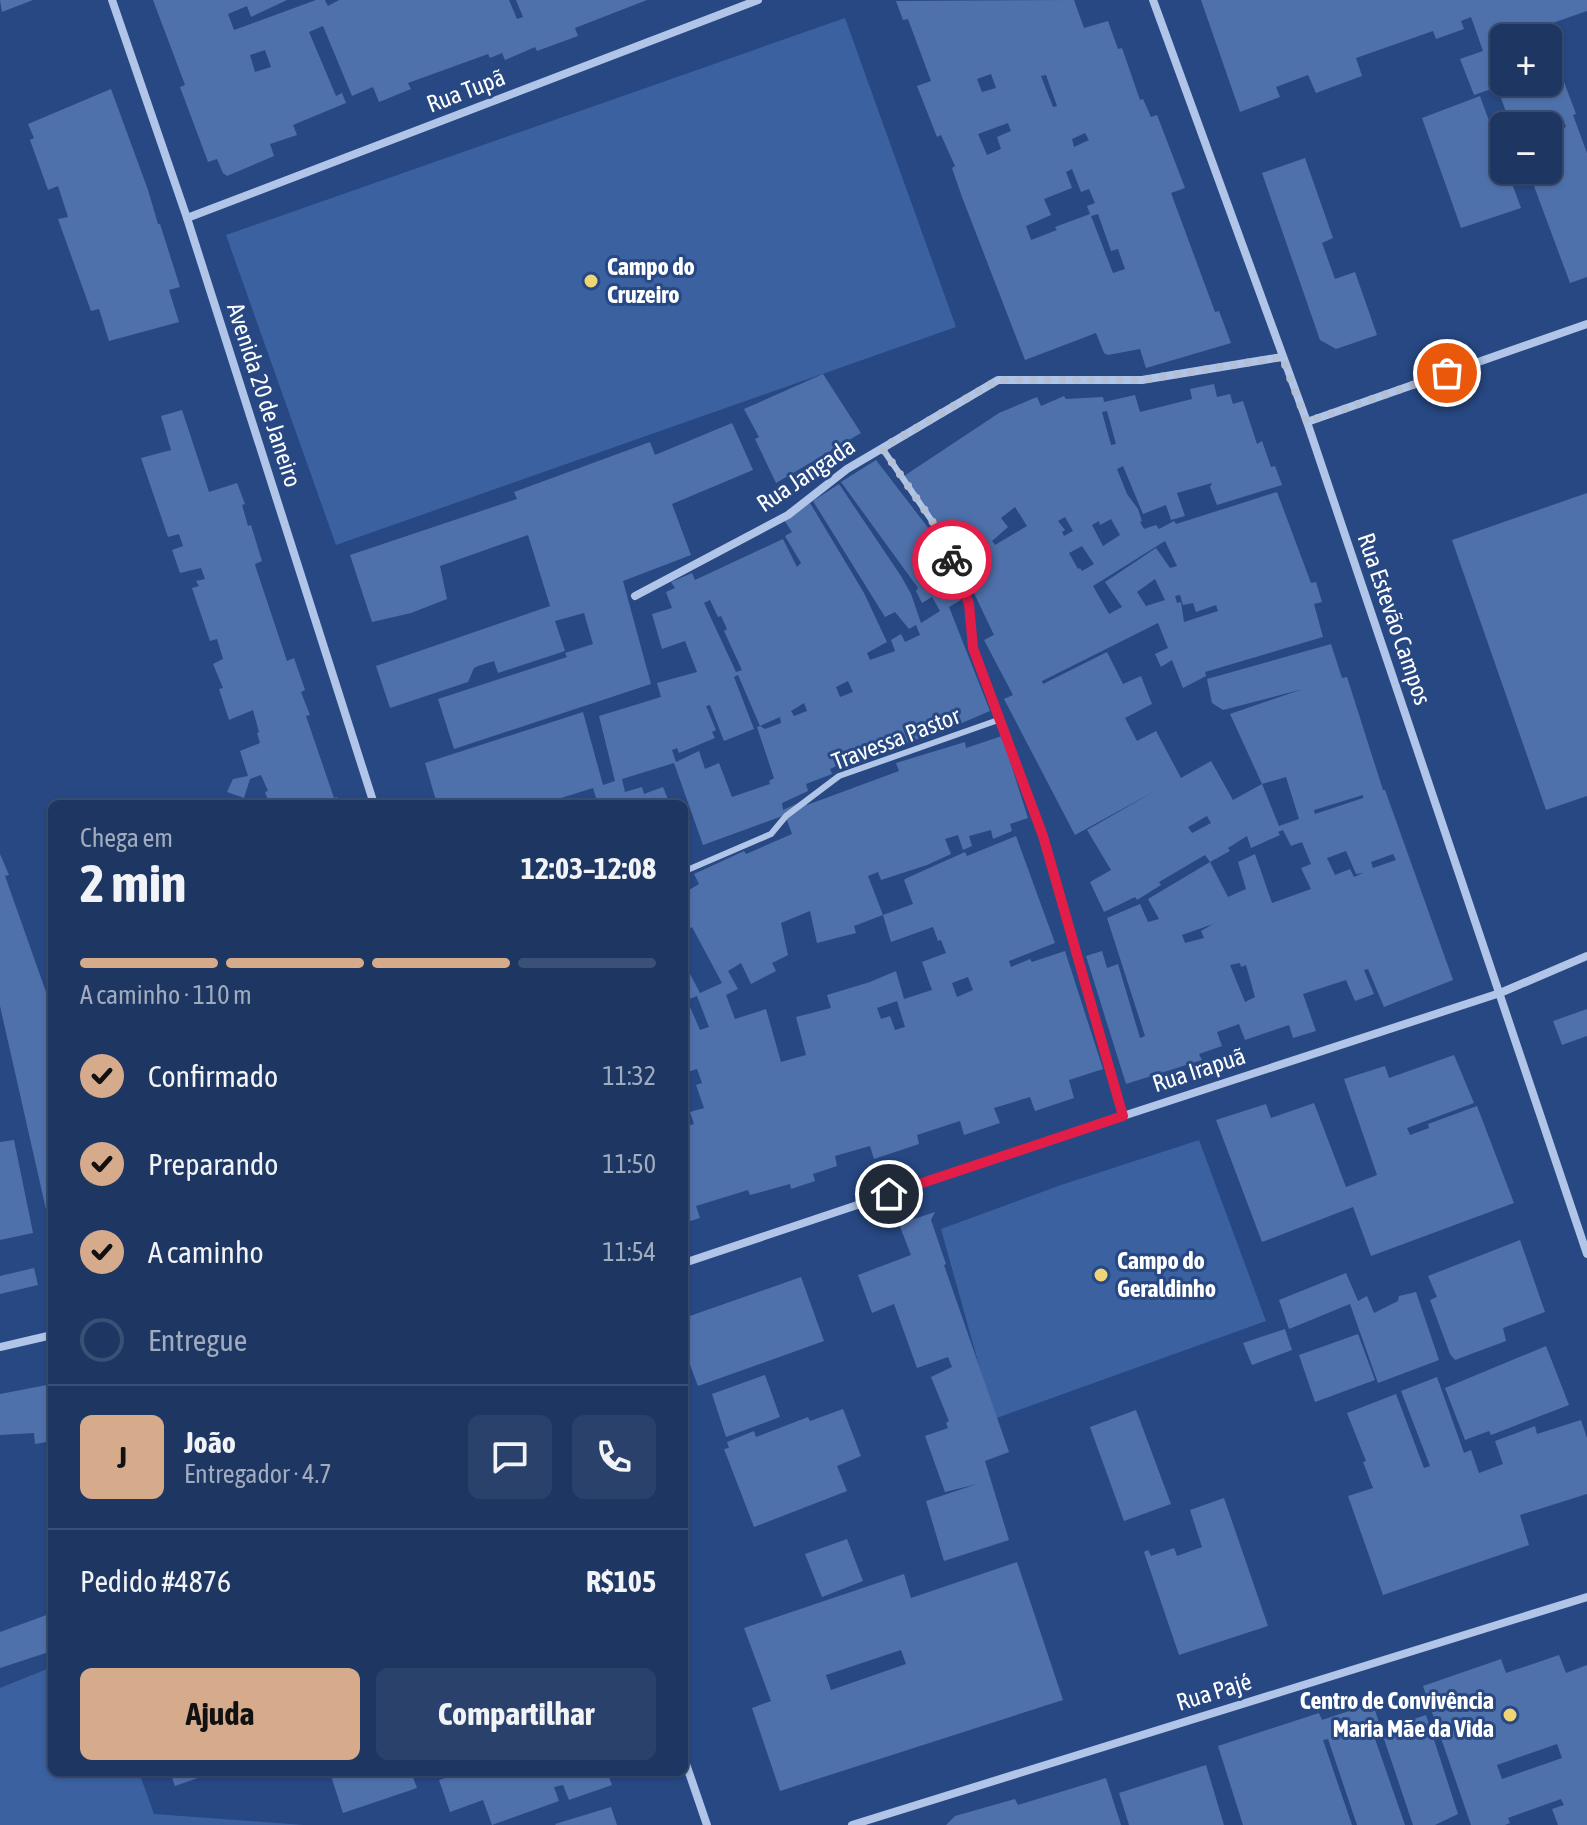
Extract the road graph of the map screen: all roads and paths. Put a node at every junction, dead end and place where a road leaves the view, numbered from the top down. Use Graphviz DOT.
graph roads {
  1 [pos="112,0"];
  2 [pos="758,0"];
  3 [pos="1153,0"];
  4 [pos="187,218"];
  5 [pos="1587,324"];
  6 [pos="1282,357"];
  7 [pos="1307,422"];
  8 [pos="882,448"];
  9 [pos="635,596"];
  10 [pos="1001,719"];
  11 [pos="373,800"];
  12 [pos="688,869"];
  13 [pos="1587,956"];
  14 [pos="1500,993"];
  15 [pos="1123,1116"];
  16 [pos="1587,1254"];
  17 [pos="688,1262"];
  18 [pos="48,1336"];
  19 [pos="0,1347"];
  20 [pos="1587,1597"];
  21 [pos="688,1770"];
  22 [pos="707,1825"];
  23 [pos="852,1825"];
  1 -- 4 [label="street, Avenida 20 de Janeiro"];
  2 -- 4 [label="street, Rua Tupã"];
  3 -- 6 [label="street, Rua Estevão Campos"];
  4 -- 11 [label="street, Avenida 20 de Janeiro"];
  5 -- 7 [label="street"];
  6 -- 7 [label="street, Rua Estevão Campos"];
  6 -- 8 [label="street, Rua Jangada"];
  7 -- 14 [label="street, Rua Estevão Campos"];
  8 -- 9 [label="street, Rua Jangada"];
  8 -- 10 [label="lane"];
  10 -- 12 [label="lane, Travessa Pastor"];
  10 -- 15 [label="lane"];
  13 -- 14 [label="street, Rua Irapuã"];
  14 -- 15 [label="street, Rua Irapuã"];
  14 -- 16 [label="street, Rua Estevão Campos"];
  15 -- 17 [label="street, Rua Irapuã"];
  18 -- 19 [label="street"];
  20 -- 23 [label="street, Rua Pajé"];
  21 -- 22 [label="street"];
}
